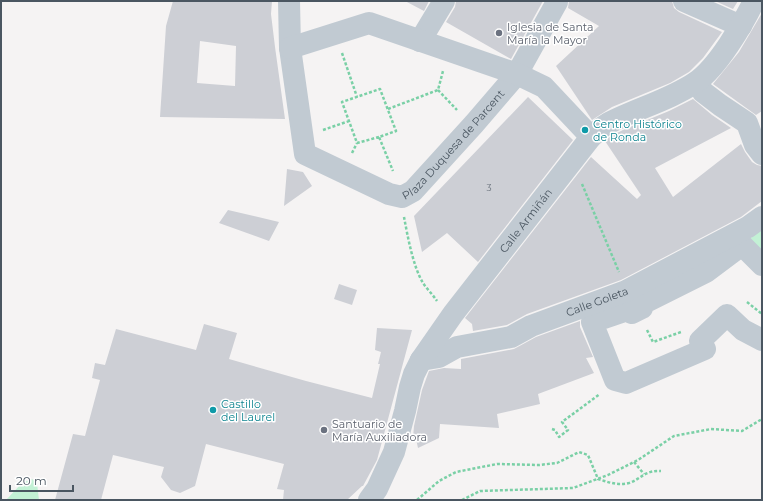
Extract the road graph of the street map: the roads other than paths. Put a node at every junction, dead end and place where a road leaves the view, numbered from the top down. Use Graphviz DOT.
graph roads {
  1 [pos="289,1"];
  2 [pos="444,1"];
  3 [pos="684,1"];
  4 [pos="754,1"];
  5 [pos="557,2"];
  6 [pos="741,26"];
  7 [pos="420,40"];
  8 [pos="290,48"];
  9 [pos="517,74"];
  10 [pos="697,82"];
  11 [pos="591,137"];
  12 [pos="758,150"];
  13 [pos="762,217"];
  14 [pos="762,265"];
  15 [pos="762,340"];
  16 [pos="421,360"];
  17 [pos="369,500"];
  1 -- 8 [label="street, Plaza Duquesa de Parcent"];
  2 -- 7 [label="street"];
  3 -- 6 [label="street"];
  4 -- 6 [label="street, Calle Armiñán"];
  5 -- 9 [label="street, Plaza Duquesa de Parcent"];
  6 -- 10 [label="street, Calle Armiñán"];
  7 -- 8 [label="street"];
  7 -- 9 [label="street"];
  8 -- 9 [label="street, Plaza Duquesa de Parcent"];
  9 -- 11 [label="street"];
  10 -- 11 [label="street, Calle Armiñán"];
  10 -- 12 [label="street"];
  11 -- 16 [label="street, Calle Armiñán"];
  13 -- 16 [label="street, Calle Goleta"];
  14 -- 15 [label="street"];
  16 -- 17 [label="street, Calle Armiñán"];
}
